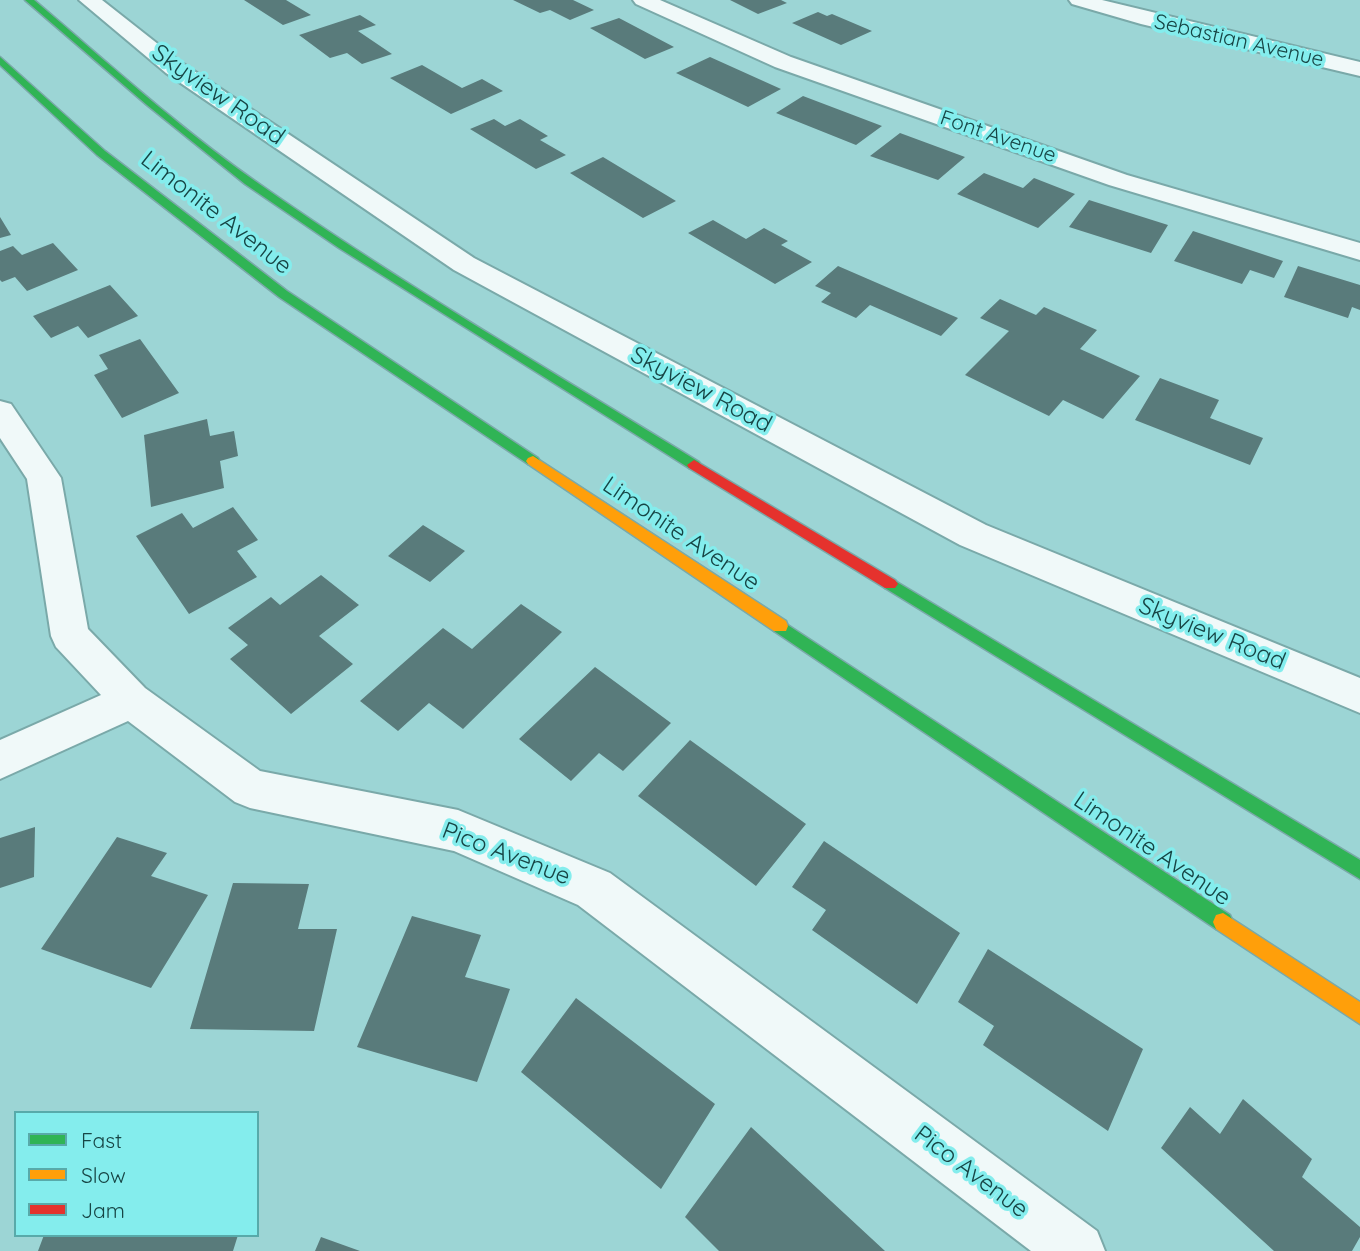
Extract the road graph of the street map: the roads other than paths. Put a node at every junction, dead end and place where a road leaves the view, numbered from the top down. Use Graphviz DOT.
graph roads {
  1 [pos="29,0"];
  2 [pos="89,0"];
  3 [pos="643,0"];
  4 [pos="1079,0"];
  5 [pos="0,60"];
  6 [pos="1360,69"];
  7 [pos="1360,252"];
  8 [pos="0,412"];
  9 [pos="1360,696"];
  10 [pos="131,699"];
  11 [pos="0,760"];
  12 [pos="1360,870"];
  13 [pos="1360,1014"];
  14 [pos="1077,1251"];
  1 -- 12 [label="main road, Limonite Avenue"];
  2 -- 9 [label="street, Skyview Road"];
  3 -- 7 [label="street, Font Avenue"];
  4 -- 6 [label="street, Sebastian Avenue"];
  5 -- 13 [label="main road, Limonite Avenue"];
  8 -- 10 [label="street, Pico Avenue"];
  10 -- 11 [label="street"];
  10 -- 14 [label="street, Pico Avenue"];
}
